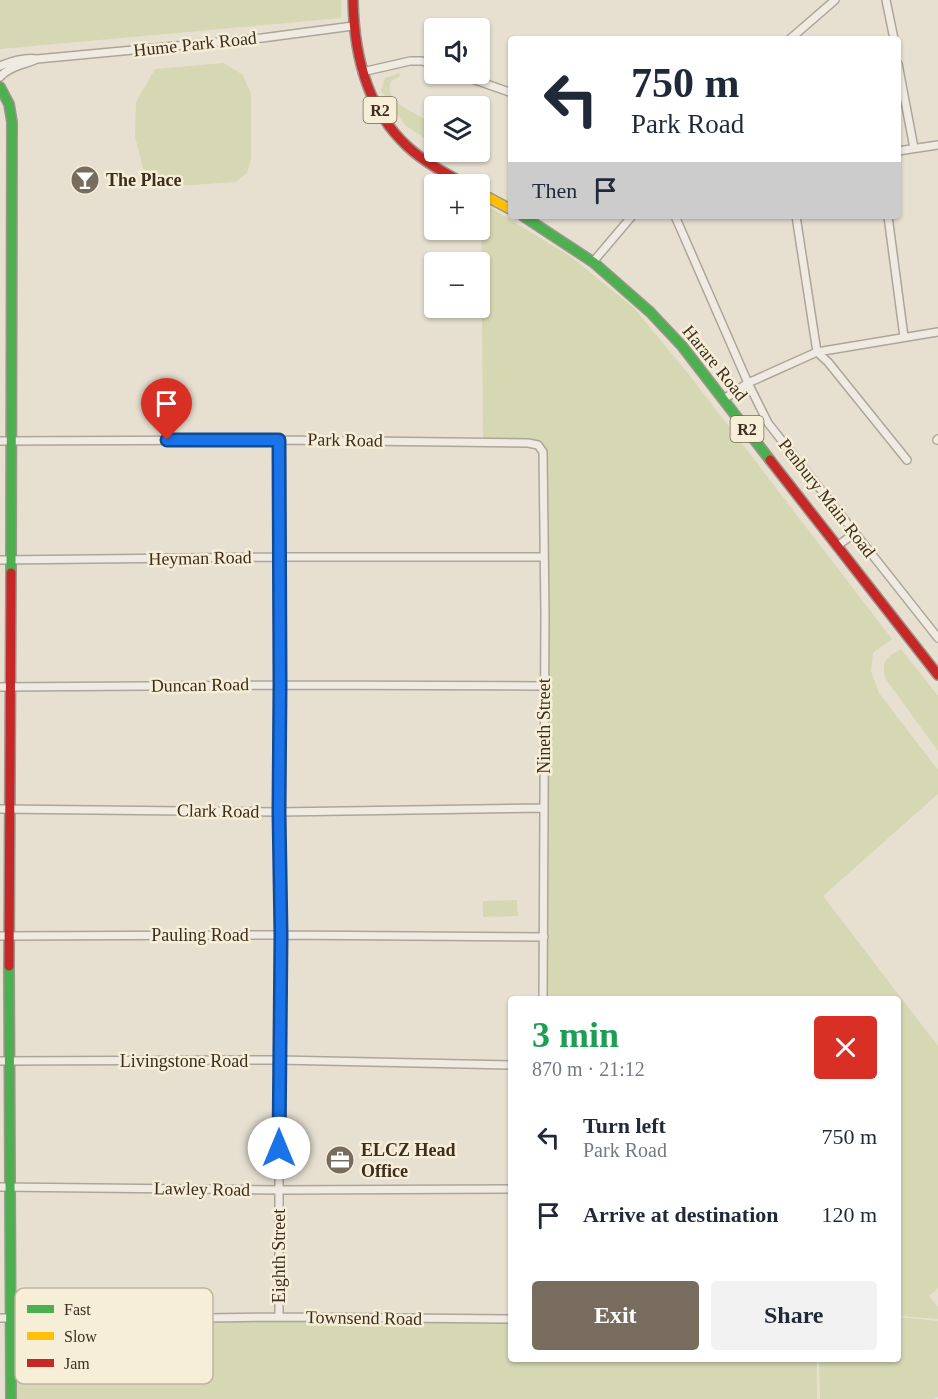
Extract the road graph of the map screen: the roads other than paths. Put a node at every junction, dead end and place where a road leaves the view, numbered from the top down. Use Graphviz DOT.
graph roads {
  1 [pos="352,0"];
  2 [pos="835,0"];
  3 [pos="886,0"];
  4 [pos="353,26"];
  5 [pos="793,36"];
  6 [pos="893,36"];
  7 [pos="37,59"];
  8 [pos="424,61"];
  9 [pos="0,66"];
  10 [pos="362,72"];
  11 [pos="0,77"];
  12 [pos="901,80"];
  13 [pos="486,84"];
  14 [pos="0,87"];
  15 [pos="508,92"];
  16 [pos="938,146"];
  17 [pos="914,148"];
  18 [pos="901,150"];
  19 [pos="449,174"];
  20 [pos="490,198"];
  21 [pos="508,208"];
  22 [pos="528,219"];
  23 [pos="629,219"];
  24 [pos="676,219"];
  25 [pos="796,219"];
  26 [pos="888,219"];
  27 [pos="593,262"];
  28 [pos="938,332"];
  29 [pos="904,338"];
  30 [pos="817,352"];
  31 [pos="748,383"];
  32 [pos="723,399"];
  33 [pos="279,440"];
  34 [pos="0,441"];
  35 [pos="11,441"];
  36 [pos="543,453"];
  37 [pos="907,460"];
  38 [pos="855,533"];
  39 [pos="837,546"];
  40 [pos="279,557"];
  41 [pos="544,557"];
  42 [pos="5,560"];
  43 [pos="938,638"];
  44 [pos="937,673"];
  45 [pos="280,685"];
  46 [pos="0,687"];
  47 [pos="11,687"];
  48 [pos="544,687"];
  49 [pos="10,808"];
  50 [pos="544,808"];
  51 [pos="0,809"];
  52 [pos="279,812"];
  53 [pos="5,935"];
  54 [pos="281,935"];
  55 [pos="544,937"];
  56 [pos="543,996"];
  57 [pos="279,1060"];
  58 [pos="5,1061"];
  59 [pos="508,1065"];
  60 [pos="5,1187"];
  61 [pos="508,1189"];
  62 [pos="279,1190"];
  63 [pos="279,1317"];
  64 [pos="0,1318"];
  65 [pos="11,1318"];
  66 [pos="15,1318"];
  67 [pos="213,1318"];
  68 [pos="508,1319"];
  69 [pos="11,1399"];
  1 -- 4 [label="main road, R2"];
  2 -- 5 [label="street"];
  3 -- 6 [label="street"];
  4 -- 7 [label="street, Hume Park Road"];
  4 -- 10 [label="main road, R2"];
  7 -- 9 [label="street, Hume Park Road"];
  7 -- 11 [label="street, Hume Park Road"];
  8 -- 10 [label="street"];
  10 -- 19 [label="main road, R2"];
  12 -- 17 [label="street"];
  13 -- 15 [label="street"];
  14 -- 35 [label="main road"];
  16 -- 17 [label="street"];
  17 -- 18 [label="street"];
  20 -- 21 [label="main road"];
  22 -- 27 [label="main road, Harare Road / R2"];
  23 -- 27 [label="street"];
  24 -- 31 [label="street, Penbury Main Road"];
  25 -- 30 [label="street"];
  26 -- 29 [label="street"];
  27 -- 32 [label="main road, Harare Road / R2"];
  28 -- 29 [label="street"];
  29 -- 30 [label="street"];
  30 -- 31 [label="street"];
  30 -- 37 [label="street"];
  31 -- 32 [label="street"];
  31 -- 38 [label="street, Penbury Main Road"];
  32 -- 39 [label="main road, Harare Road / R2"];
  33 -- 35 [label="street, Park Road"];
  33 -- 36 [label="street, Park Road"];
  33 -- 40 [label="street, Eighth Street"];
  34 -- 35 [label="street, Park Road"];
  35 -- 42 [label="main road"];
  36 -- 41 [label="street, Nineth Street"];
  38 -- 39 [label="street"];
  38 -- 43 [label="street, Penbury Main Road"];
  39 -- 44 [label="main road, Harare Road / R2"];
  40 -- 41 [label="street, Heyman Road"];
  40 -- 42 [label="street, Heyman Road"];
  40 -- 45 [label="street, Eighth Street"];
  41 -- 48 [label="street, Nineth Street"];
  42 -- 47 [label="main road"];
  45 -- 47 [label="street, Duncan Road"];
  45 -- 48 [label="street, Duncan Road"];
  45 -- 52 [label="street, Eighth Street"];
  46 -- 47 [label="street, Duncan Road"];
  47 -- 49 [label="main road"];
  48 -- 50 [label="street, Nineth Street"];
  49 -- 51 [label="street, Clark Road"];
  49 -- 52 [label="street, Clark Road"];
  49 -- 53 [label="main road"];
  50 -- 52 [label="street, Clark Road"];
  50 -- 55 [label="street, Nineth Street"];
  52 -- 54 [label="street, Eighth Street"];
  53 -- 54 [label="street, Pauling Road"];
  53 -- 58 [label="main road"];
  54 -- 55 [label="street, Pauling Road"];
  54 -- 57 [label="street, Eighth Street"];
  55 -- 56 [label="street, Nineth Street"];
  57 -- 58 [label="street, Livingstone Road"];
  57 -- 59 [label="street, Livingstone Road"];
  57 -- 62 [label="street, Eighth Street"];
  58 -- 60 [label="main road"];
  60 -- 62 [label="street, Lawley Road"];
  60 -- 65 [label="main road"];
  61 -- 62 [label="street, Lawley Road"];
  62 -- 63 [label="street, Eighth Street"];
  63 -- 67 [label="street, Townsend Road"];
  63 -- 68 [label="street, Townsend Road"];
  64 -- 65 [label="street, Townsend Road"];
  65 -- 66 [label="street, Townsend Road"];
  65 -- 69 [label="main road"];
}
